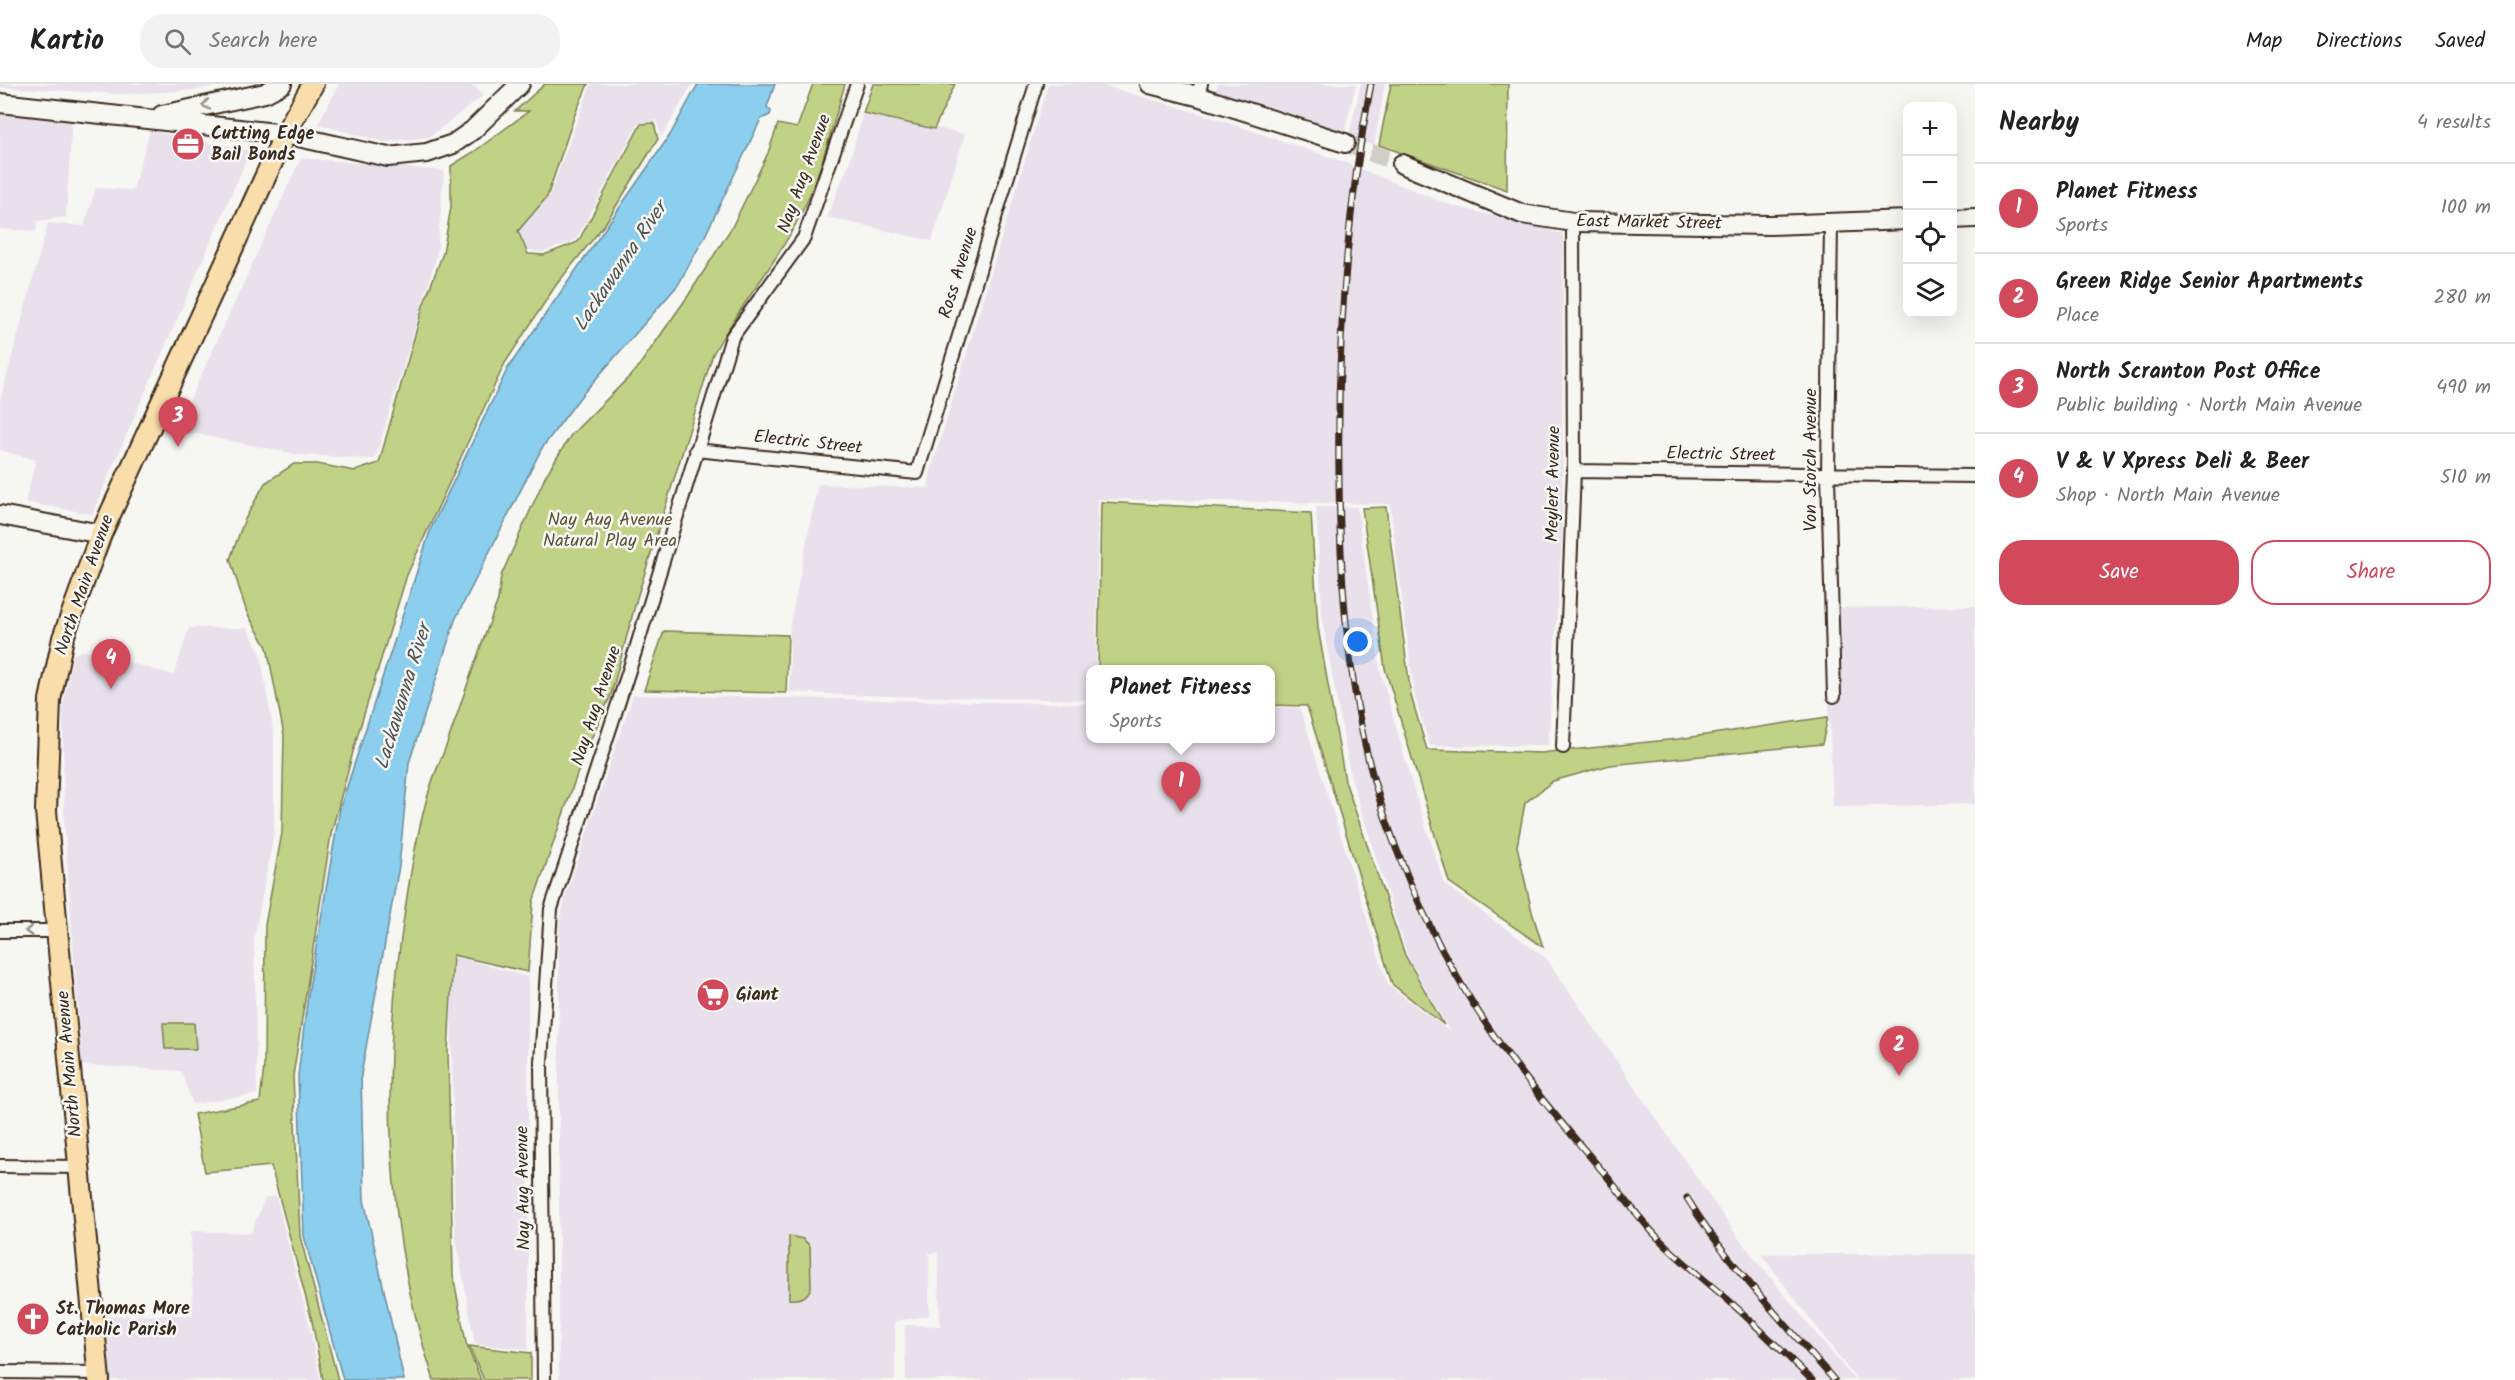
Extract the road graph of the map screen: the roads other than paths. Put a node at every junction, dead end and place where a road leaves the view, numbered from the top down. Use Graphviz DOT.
graph roads {
  1 [pos="282,84"];
  2 [pos="313,84"];
  3 [pos="520,84"];
  4 [pos="856,84"];
  5 [pos="1036,84"];
  6 [pos="1150,84"];
  7 [pos="1199,90"];
  8 [pos="0,103"];
  9 [pos="145,118"];
  10 [pos="285,134"];
  11 [pos="1345,143"];
  12 [pos="1402,164"];
  13 [pos="1975,218"];
  14 [pos="1957,219"];
  15 [pos="1903,220"];
  16 [pos="1573,222"];
  17 [pos="1831,222"];
  18 [pos="696,450"];
  19 [pos="1574,471"];
  20 [pos="917,473"];
  21 [pos="1828,475"];
  22 [pos="1975,476"];
  23 [pos="0,515"];
  24 [pos="101,534"];
  25 [pos="1834,696"];
  26 [pos="1563,747"];
  27 [pos="0,931"];
  28 [pos="58,931"];
  29 [pos="0,1166"];
  30 [pos="80,1167"];
  31 [pos="0,1372"];
  32 [pos="99,1376"];
  33 [pos="544,1380"];
  1 -- 9 [label="street, one-way"];
  2 -- 10 [label="main road, North Main Avenue"];
  3 -- 10 [label="street"];
  4 -- 18 [label="street, Nay Aug Avenue"];
  5 -- 20 [label="street, Ross Avenue"];
  6 -- 7 [label="street"];
  7 -- 11 [label="street"];
  8 -- 9 [label="street"];
  9 -- 10 [label="street"];
  10 -- 24 [label="main road, North Main Avenue"];
  12 -- 16 [label="street, East Market Street"];
  13 -- 14 [label="street"];
  15 -- 17 [label="street, East Market Street"];
  16 -- 17 [label="street, East Market Street"];
  16 -- 19 [label="street, Meylert Avenue"];
  17 -- 21 [label="street, Von Storch Avenue"];
  18 -- 20 [label="street, Electric Street"];
  18 -- 33 [label="street, Nay Aug Avenue"];
  19 -- 21 [label="street, Electric Street"];
  19 -- 26 [label="street, Meylert Avenue"];
  21 -- 22 [label="street, Electric Street"];
  21 -- 25 [label="street, Von Storch Avenue"];
  23 -- 24 [label="street"];
  24 -- 28 [label="main road, North Main Avenue"];
  28 -- 27 [label="street, one-way"];
  28 -- 30 [label="main road, North Main Avenue"];
  29 -- 30 [label="street"];
  30 -- 32 [label="main road, North Main Avenue"];
  31 -- 32 [label="street"];
}
